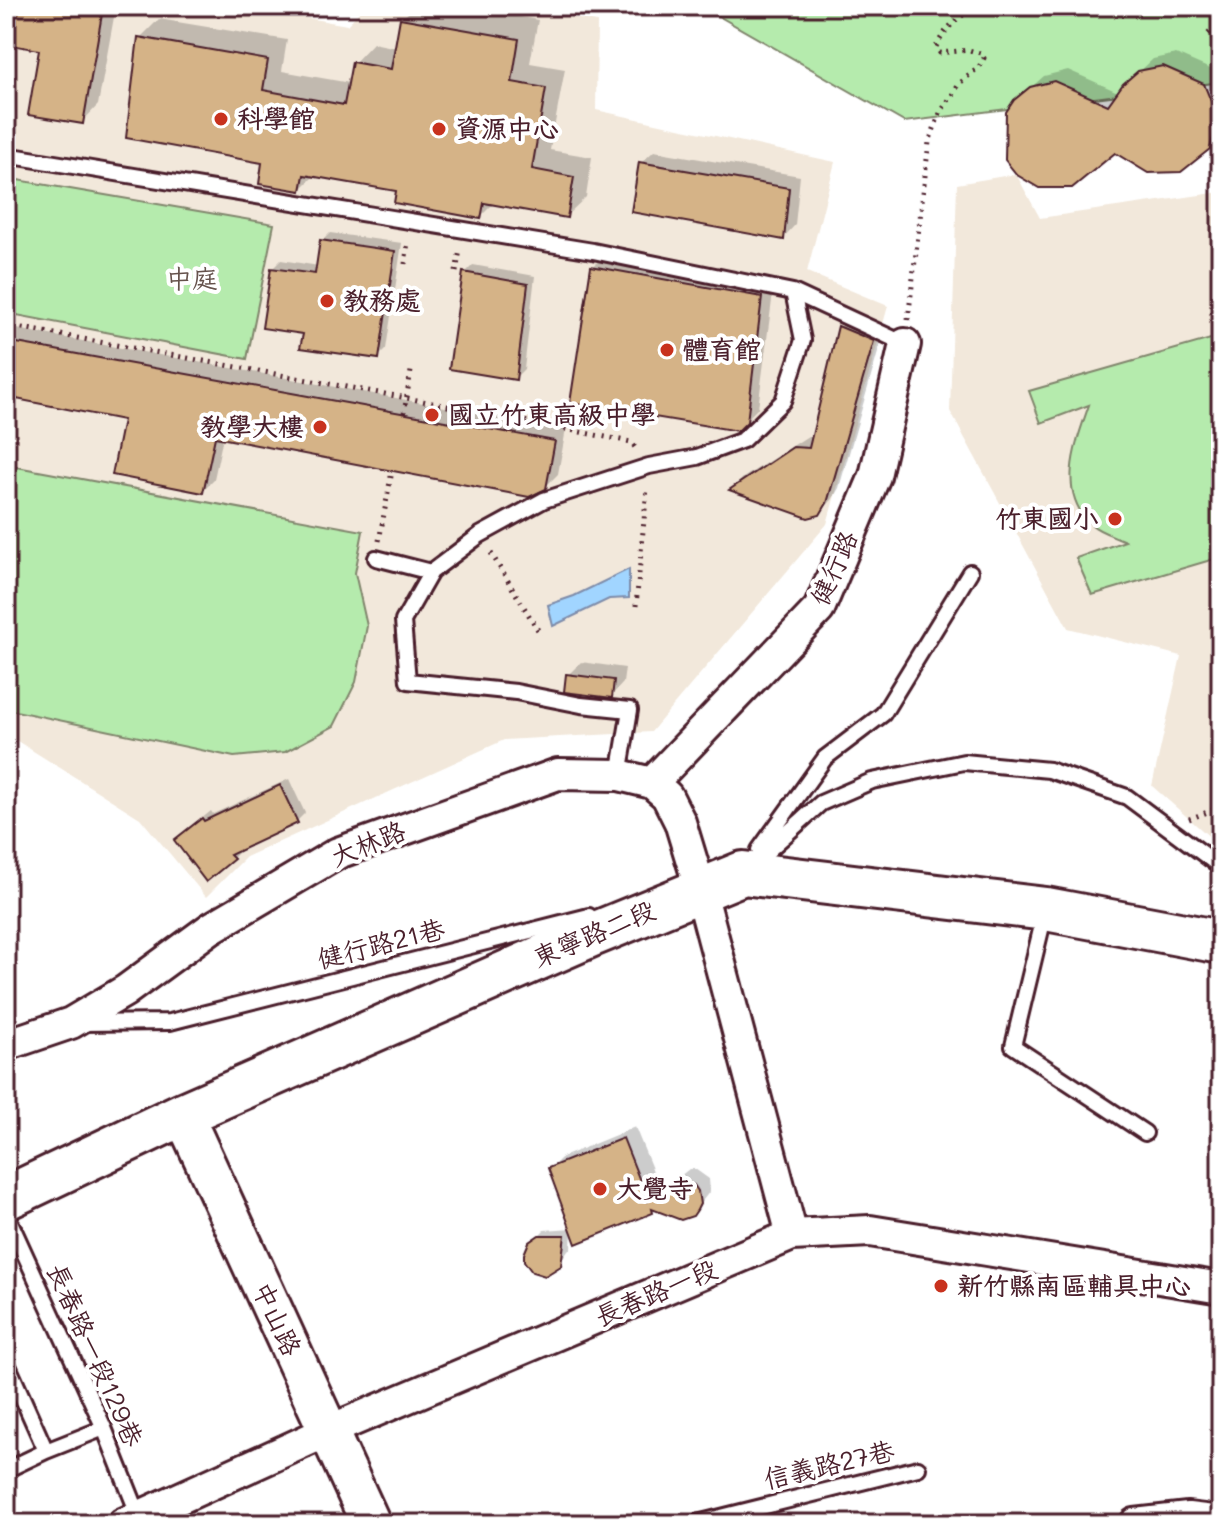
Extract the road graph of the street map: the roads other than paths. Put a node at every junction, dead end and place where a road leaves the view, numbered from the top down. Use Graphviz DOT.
graph roads {
  1 [pos="6,155"];
  2 [pos="793,292"];
  3 [pos="905,344"];
  4 [pos="376,558"];
  5 [pos="431,572"];
  6 [pos="970,572"];
  7 [pos="619,775"];
  8 [pos="652,783"];
  9 [pos="1221,867"];
  10 [pos="743,873"];
  11 [pos="700,888"];
  12 [pos="1046,909"];
  13 [pos="1221,942"];
  14 [pos="71,1023"];
  15 [pos="6,1045"];
  16 [pos="183,1114"];
  17 [pos="1145,1133"];
  18 [pos="6,1198"];
  19 [pos="6,1213"];
  20 [pos="792,1235"];
  21 [pos="1221,1288"];
  22 [pos="6,1361"];
  23 [pos="104,1428"];
  24 [pos="328,1431"];
  25 [pos="46,1451"];
  26 [pos="918,1468"];
  27 [pos="6,1470"];
  28 [pos="751,1508"];
  29 [pos="131,1520"];
  30 [pos="1221,1522"];
  31 [pos="371,1524"];
  32 [pos="693,1524"];
  33 [pos="755,1524"];
  34 [pos="1135,1524"];
  1 -- 2 [label="lane"];
  2 -- 3 [label="lane"];
  2 -- 5 [label="lane"];
  3 -- 8 [label="street, 健行路"];
  4 -- 5 [label="lane"];
  5 -- 7 [label="lane"];
  6 -- 10 [label="lane"];
  7 -- 8 [label="street, 大林路"];
  7 -- 14 [label="street, 大林路"];
  8 -- 11 [label="street"];
  9 -- 10 [label="lane"];
  10 -- 11 [label="main road, 東寧路二段"];
  10 -- 12 [label="main road, 東寧路二段"];
  11 -- 14 [label="lane, 健行路21巷"];
  11 -- 16 [label="main road, 東寧路二段"];
  11 -- 20 [label="street"];
  12 -- 13 [label="main road, 東寧路二段"];
  12 -- 17 [label="lane"];
  14 -- 15 [label="street, 大林路"];
  16 -- 18 [label="main road, 東寧路二段"];
  16 -- 24 [label="street, 中山路"];
  19 -- 23 [label="lane, 長春路一段129巷"];
  20 -- 21 [label="street, 長春路一段"];
  20 -- 24 [label="street, 長春路一段"];
  22 -- 25 [label="lane"];
  23 -- 25 [label="lane"];
  23 -- 29 [label="lane, 長春路一段129巷"];
  24 -- 29 [label="street, 長春路一段"];
  24 -- 31 [label="street, 中山路"];
  25 -- 27 [label="lane"];
  26 -- 28 [label="lane, 信義路27巷"];
  28 -- 32 [label="lane, 信義路27巷"];
  28 -- 33 [label="lane, 信義路27巷"];
  30 -- 34 [label="street"];
}
